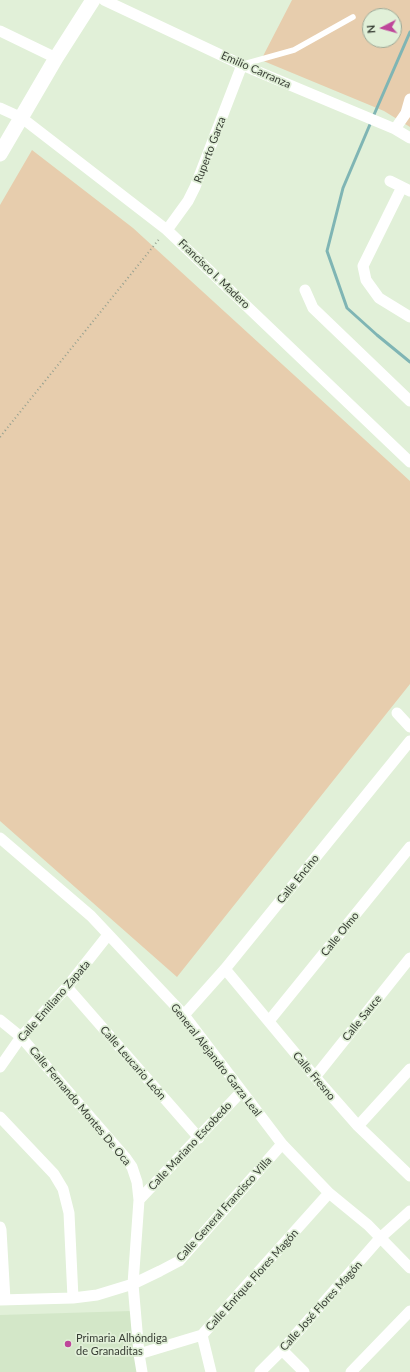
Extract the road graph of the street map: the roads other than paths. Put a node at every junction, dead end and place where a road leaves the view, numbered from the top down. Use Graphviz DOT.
graph roads {
  1 [pos="93,0"];
  2 [pos="104,0"];
  3 [pos="353,17"];
  4 [pos="0,30"];
  5 [pos="56,58"];
  6 [pos="242,65"];
  7 [pos="410,99"];
  8 [pos="0,108"];
  9 [pos="22,118"];
  10 [pos="395,129"];
  11 [pos="410,138"];
  12 [pos="0,154"];
  13 [pos="390,180"];
  14 [pos="406,189"];
  15 [pos="167,230"];
  16 [pos="305,290"];
  17 [pos="410,317"];
  18 [pos="410,401"];
  19 [pos="410,462"];
  20 [pos="397,713"];
  21 [pos="410,727"];
  22 [pos="410,741"];
  23 [pos="0,838"];
  24 [pos="410,847"];
  25 [pos="108,935"];
  26 [pos="410,958"];
  27 [pos="226,969"];
  28 [pos="67,988"];
  29 [pos="184,1015"];
  30 [pos="0,1020"];
  31 [pos="269,1021"];
  32 [pos="22,1037"];
  33 [pos="0,1067"];
  34 [pos="409,1073"];
  35 [pos="315,1077"];
  36 [pos="241,1092"];
  37 [pos="0,1117"];
  38 [pos="358,1126"];
  39 [pos="199,1138"];
  40 [pos="282,1144"];
  41 [pos="410,1176"];
  42 [pos="329,1193"];
  43 [pos="139,1200"];
  44 [pos="410,1211"];
  45 [pos="0,1229"];
  46 [pos="380,1238"];
  47 [pos="410,1268"];
  48 [pos="133,1284"];
  49 [pos="73,1298"];
  50 [pos="2,1300"];
  51 [pos="410,1312"];
  52 [pos="202,1335"];
  53 [pos="282,1350"];
  54 [pos="139,1354"];
  55 [pos="142,1372"];
  56 [pos="211,1372"];
  57 [pos="260,1372"];
  58 [pos="304,1372"];
  59 [pos="351,1372"];
  1 -- 5 [label="street"];
  2 -- 6 [label="street, Emilio Carranza"];
  3 -- 6 [label="lane"];
  4 -- 5 [label="street"];
  5 -- 9 [label="street"];
  6 -- 10 [label="street, Emilio Carranza"];
  6 -- 15 [label="street, Ruperto Garza"];
  7 -- 10 [label="street"];
  8 -- 9 [label="street, Francisco I. Madero"];
  9 -- 12 [label="street"];
  9 -- 15 [label="street, Francisco I. Madero"];
  10 -- 11 [label="street, Emilio Carranza"];
  13 -- 14 [label="street"];
  14 -- 17 [label="street"];
  15 -- 19 [label="street, Francisco I. Madero"];
  16 -- 18 [label="street"];
  20 -- 21 [label="street"];
  22 -- 27 [label="street, Calle Encino"];
  23 -- 25 [label="street, General Alejandro Garza Leal"];
  24 -- 31 [label="street, Calle Olmo"];
  25 -- 28 [label="street, Calle Emiliano Zapata"];
  25 -- 29 [label="street, General Alejandro Garza Leal"];
  26 -- 35 [label="street, Calle Sauce"];
  27 -- 29 [label="street, Calle Encino"];
  27 -- 31 [label="street, Calle Fresno"];
  28 -- 32 [label="street, Calle Emiliano Zapata"];
  28 -- 39 [label="street, Calle Leucario León"];
  29 -- 36 [label="street, General Alejandro Garza Leal"];
  30 -- 32 [label="street, Calle Fernando Montes De Oca"];
  31 -- 35 [label="street, Calle Fresno"];
  32 -- 33 [label="street, Calle Emiliano Zapata"];
  32 -- 43 [label="street, Calle Fernando Montes De Oca"];
  34 -- 38 [label="street"];
  35 -- 38 [label="street, Calle Fresno"];
  36 -- 39 [label="street, Calle Mariano Escobedo"];
  36 -- 40 [label="street, General Alejandro Garza Leal"];
  37 -- 49 [label="street"];
  38 -- 41 [label="street, Calle Fresno"];
  39 -- 43 [label="street, Calle Mariano Escobedo"];
  40 -- 42 [label="street, General Alejandro Garza Leal"];
  40 -- 48 [label="street, Calle General Francisco Villa"];
  42 -- 46 [label="street, General Alejandro Garza Leal"];
  42 -- 52 [label="street, Calle Enrique Flores Magón"];
  43 -- 48 [label="street, Calle Fernando Montes De Oca"];
  44 -- 46 [label="street, Calle José Flores Magón"];
  45 -- 50 [label="street"];
  46 -- 47 [label="street, General Alejandro Garza Leal"];
  46 -- 53 [label="street, Calle José Flores Magón"];
  48 -- 49 [label="street, Calle General Francisco Villa"];
  48 -- 54 [label="street, Calle Fernando Montes De Oca"];
  49 -- 50 [label="street, Calle General Francisco Villa"];
  51 -- 59 [label="street"];
  52 -- 54 [label="street, Calle Enrique Flores Magón"];
  52 -- 56 [label="street"];
  53 -- 57 [label="street, Calle José Flores Magón"];
  53 -- 58 [label="street"];
  54 -- 55 [label="street, Calle Fernando Montes De Oca"];
}
